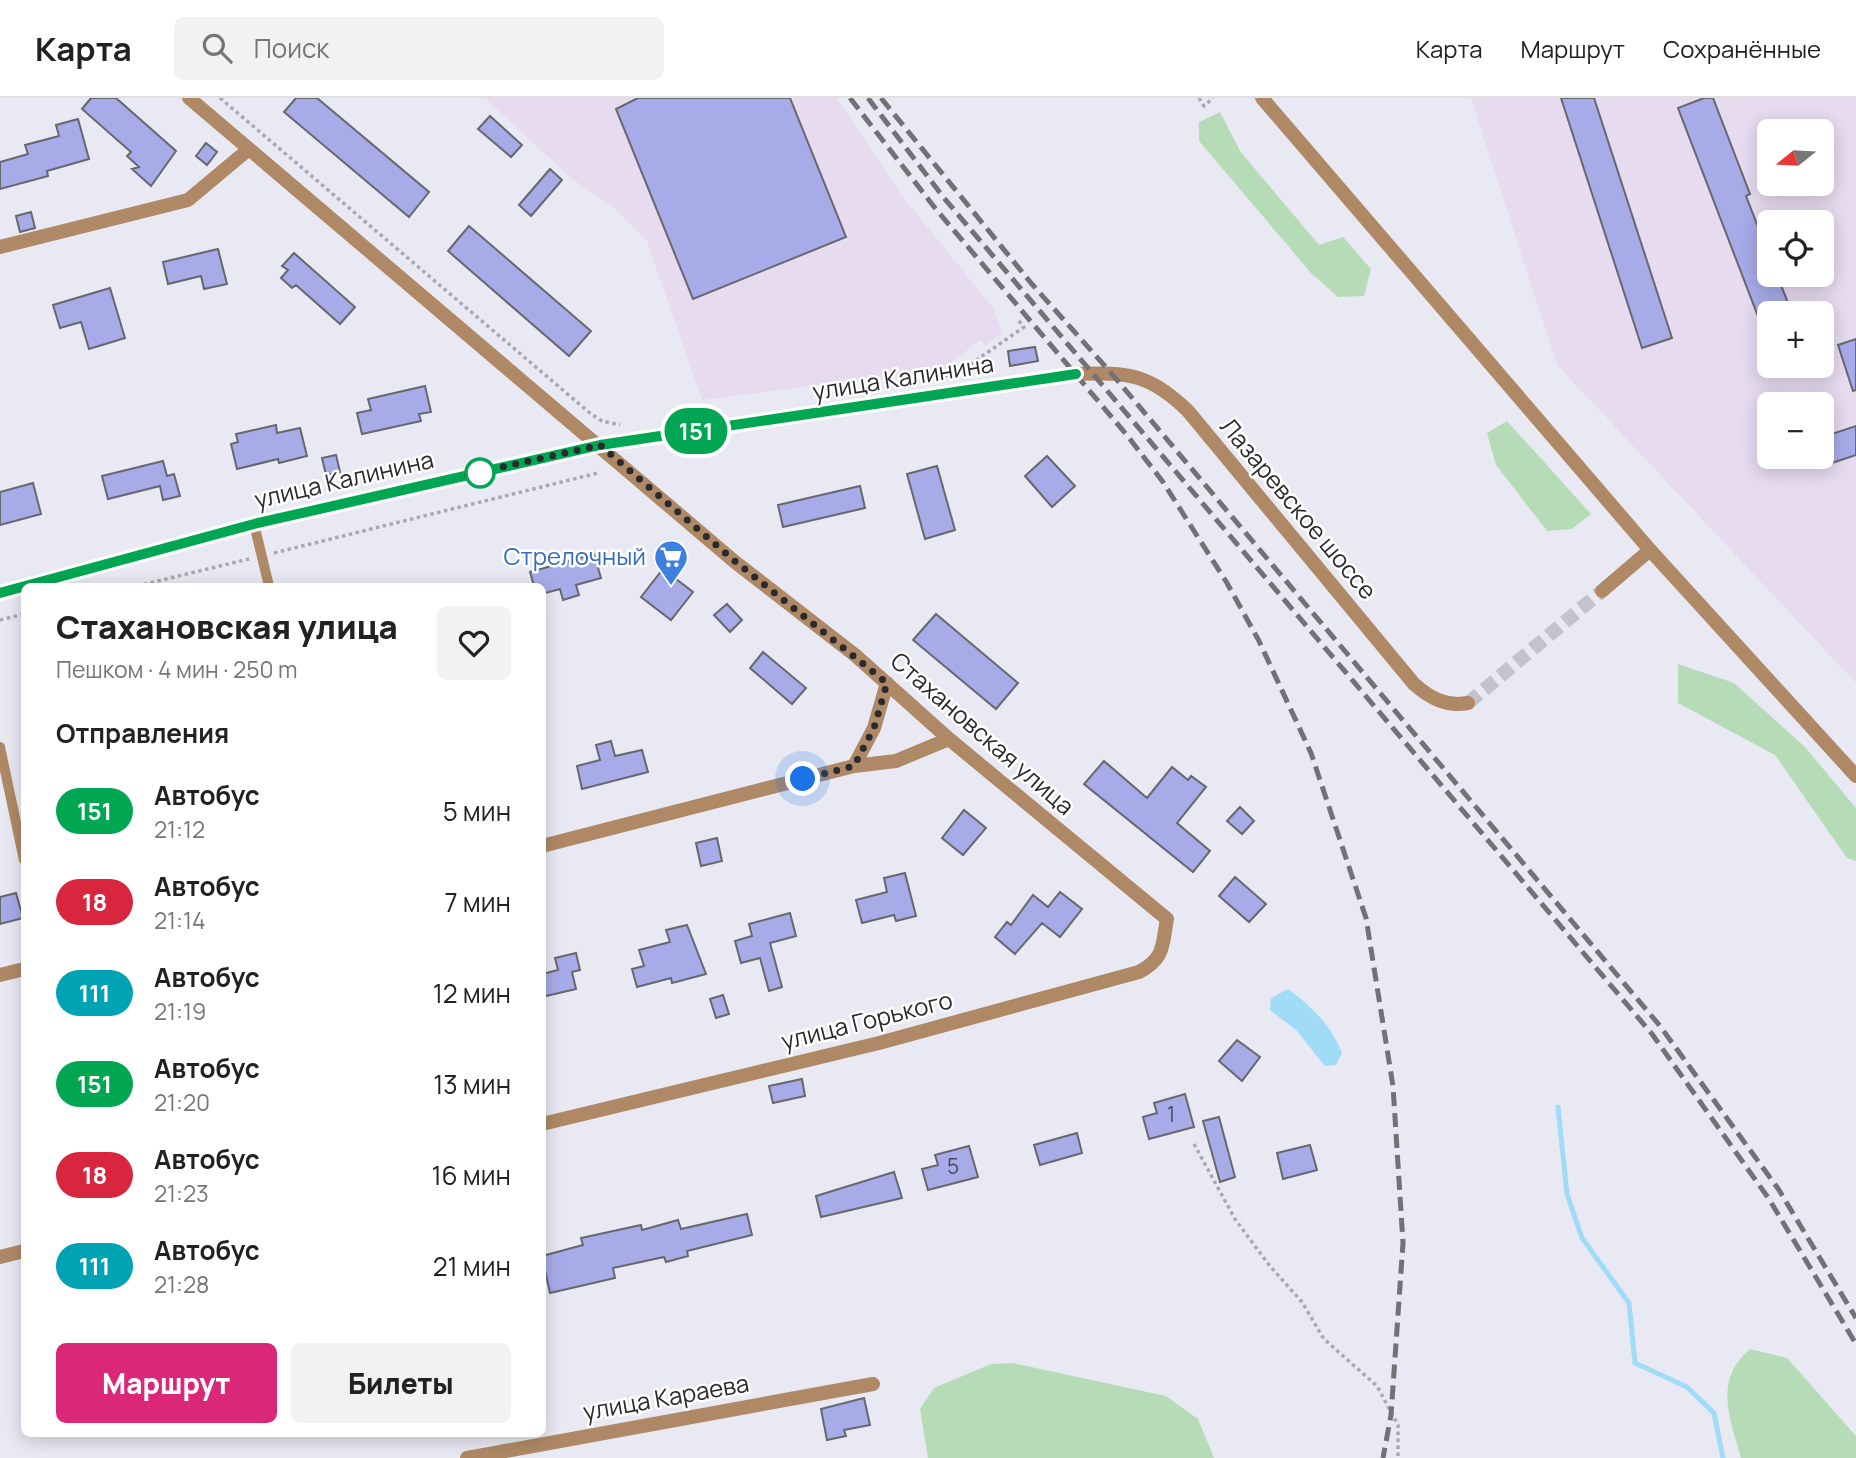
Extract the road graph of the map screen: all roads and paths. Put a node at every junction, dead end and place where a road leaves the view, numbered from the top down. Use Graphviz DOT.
graph roads {
  1 [pos="189,98"];
  2 [pos="220,98"];
  3 [pos="1199,98"];
  4 [pos="1213,98"];
  5 [pos="1262,98"];
  6 [pos="249,149"];
  7 [pos="0,247"];
  8 [pos="1018,320"];
  9 [pos="1076,374"];
  10 [pos="938,379"];
  11 [pos="626,427"];
  12 [pos="600,445"];
  13 [pos="598,473"];
  14 [pos="254,524"];
  15 [pos="1650,550"];
  16 [pos="261,556"];
  17 [pos="37,583"];
  18 [pos="149,583"];
  19 [pos="268,583"];
  20 [pos="21,587"];
  21 [pos="1602,591"];
  22 [pos="0,593"];
  23 [pos="21,615"];
  24 [pos="0,620"];
  25 [pos="887,683"];
  26 [pos="1468,703"];
  27 [pos="949,739"];
  28 [pos="0,747"];
  29 [pos="854,766"];
  30 [pos="1856,776"];
  31 [pos="546,845"];
  32 [pos="21,846"];
  33 [pos="1167,919"];
  34 [pos="21,970"];
  35 [pos="0,975"];
  36 [pos="546,1123"];
  37 [pos="1194,1144"];
  38 [pos="21,1252"];
  39 [pos="0,1257"];
  40 [pos="873,1384"];
  41 [pos="467,1458"];
  42 [pos="1398,1458"];
  1 -- 6 [label="street, Стахановская улица"];
  2 -- 11 [label="path"];
  3 -- 4 [label="path"];
  5 -- 15 [label="street"];
  6 -- 7 [label="street"];
  6 -- 12 [label="street, Стахановская улица"];
  8 -- 10 [label="path"];
  9 -- 12 [label="street, улица Калинина"];
  9 -- 26 [label="street, Лазаревское шоссе"];
  12 -- 14 [label="street, улица Калинина"];
  12 -- 25 [label="street, Стахановская улица"];
  13 -- 16 [label="path"];
  14 -- 16 [label="lane"];
  14 -- 17 [label="street, улица Калинина"];
  15 -- 21 [label="street"];
  15 -- 30 [label="street"];
  16 -- 18 [label="path"];
  16 -- 19 [label="lane"];
  20 -- 22 [label="street, улица Калинина"];
  23 -- 24 [label="path"];
  25 -- 27 [label="street, Стахановская улица"];
  25 -- 29 [label="street"];
  27 -- 29 [label="street"];
  27 -- 33 [label="street, Стахановская улица"];
  28 -- 32 [label="lane"];
  29 -- 31 [label="street"];
  33 -- 36 [label="street, улица Горького"];
  34 -- 35 [label="street"];
  37 -- 42 [label="path"];
  38 -- 39 [label="street"];
  40 -- 41 [label="street, улица Караева"];
}
